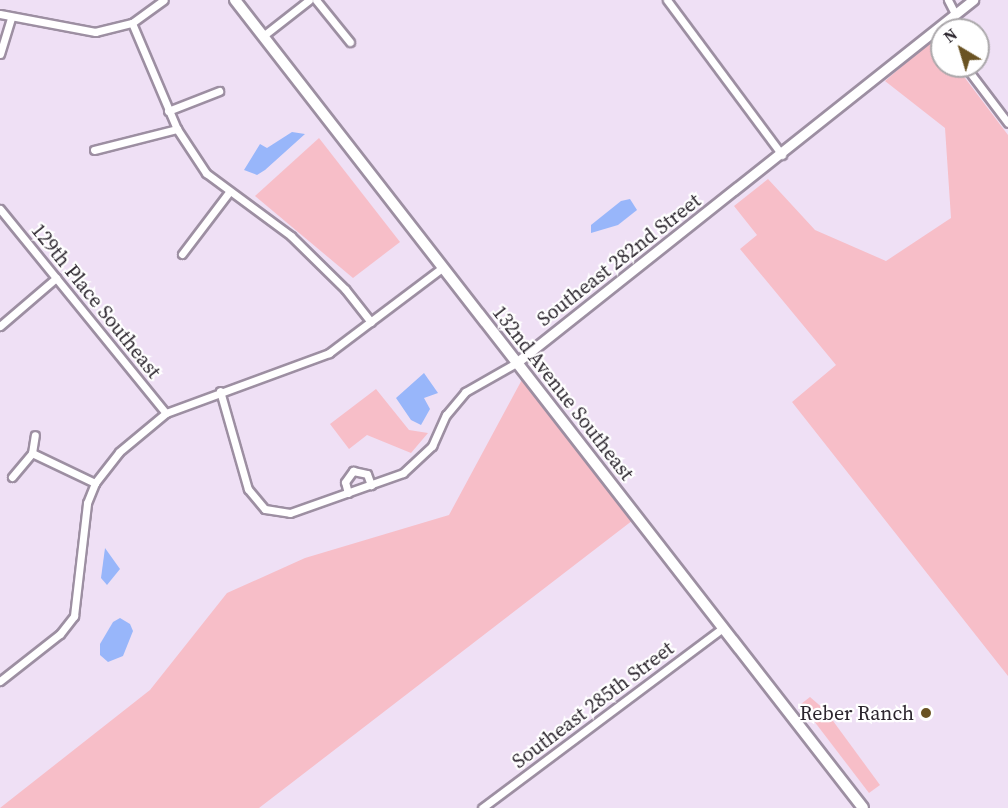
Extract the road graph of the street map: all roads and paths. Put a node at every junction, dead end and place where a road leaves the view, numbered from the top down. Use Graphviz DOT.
graph roads {
  1 [pos="164,0"];
  2 [pos="235,0"];
  3 [pos="309,0"];
  4 [pos="316,0"];
  5 [pos="667,0"];
  6 [pos="948,0"];
  7 [pos="973,0"];
  8 [pos="0,14"];
  9 [pos="955,14"];
  10 [pos="11,18"];
  11 [pos="952,18"];
  12 [pos="132,23"];
  13 [pos="263,36"];
  14 [pos="930,40"];
  15 [pos="350,42"];
  16 [pos="0,54"];
  17 [pos="974,78"];
  18 [pos="219,91"];
  19 [pos="168,111"];
  20 [pos="1008,123"];
  21 [pos="177,129"];
  22 [pos="94,150"];
  23 [pos="782,155"];
  24 [pos="229,192"];
  25 [pos="0,209"];
  26 [pos="182,254"];
  27 [pos="442,267"];
  28 [pos="56,279"];
  29 [pos="371,322"];
  30 [pos="0,326"];
  31 [pos="516,363"];
  32 [pos="220,392"];
  33 [pos="166,413"];
  34 [pos="35,435"];
  35 [pos="32,453"];
  36 [pos="12,477"];
  37 [pos="95,483"];
  38 [pos="371,485"];
  39 [pos="348,494"];
  40 [pos="723,628"];
  41 [pos="0,681"];
  42 [pos="482,808"];
  43 [pos="863,808"];
  1 -- 12 [label="street"];
  2 -- 13 [label="main road, 132nd Avenue Southeast"];
  3 -- 13 [label="street"];
  4 -- 15 [label="street"];
  5 -- 23 [label="street"];
  6 -- 9 [label="street"];
  7 -- 9 [label="street, Southeast 282nd Street"];
  8 -- 10 [label="street"];
  9 -- 11 [label="street, Southeast 282nd Street"];
  10 -- 12 [label="street"];
  10 -- 16 [label="street"];
  12 -- 19 [label="street"];
  13 -- 27 [label="main road, 132nd Avenue Southeast"];
  14 -- 23 [label="street, Southeast 282nd Street"];
  17 -- 20 [label="street"];
  18 -- 19 [label="street"];
  19 -- 21 [label="street"];
  21 -- 22 [label="street"];
  21 -- 24 [label="street"];
  23 -- 31 [label="street, Southeast 282nd Street"];
  24 -- 26 [label="street"];
  24 -- 29 [label="street"];
  25 -- 28 [label="street, 129th Place Southeast"];
  27 -- 29 [label="street"];
  27 -- 31 [label="main road, 132nd Avenue Southeast"];
  28 -- 30 [label="street"];
  28 -- 33 [label="street, 129th Place Southeast"];
  29 -- 32 [label="street"];
  31 -- 38 [label="street, Southeast 282nd Street"];
  31 -- 40 [label="main road, 132nd Avenue Southeast"];
  32 -- 33 [label="street"];
  32 -- 39 [label="street, Southeast 282nd Street"];
  33 -- 37 [label="street"];
  34 -- 35 [label="street"];
  35 -- 36 [label="street"];
  35 -- 37 [label="street"];
  37 -- 41 [label="street"];
  38 -- 39 [label="street, Southeast 282nd Street"];
  38 -- 39 [label="street"];
  40 -- 42 [label="street, Southeast 285th Street"];
  40 -- 43 [label="main road, 132nd Avenue Southeast"];
}
